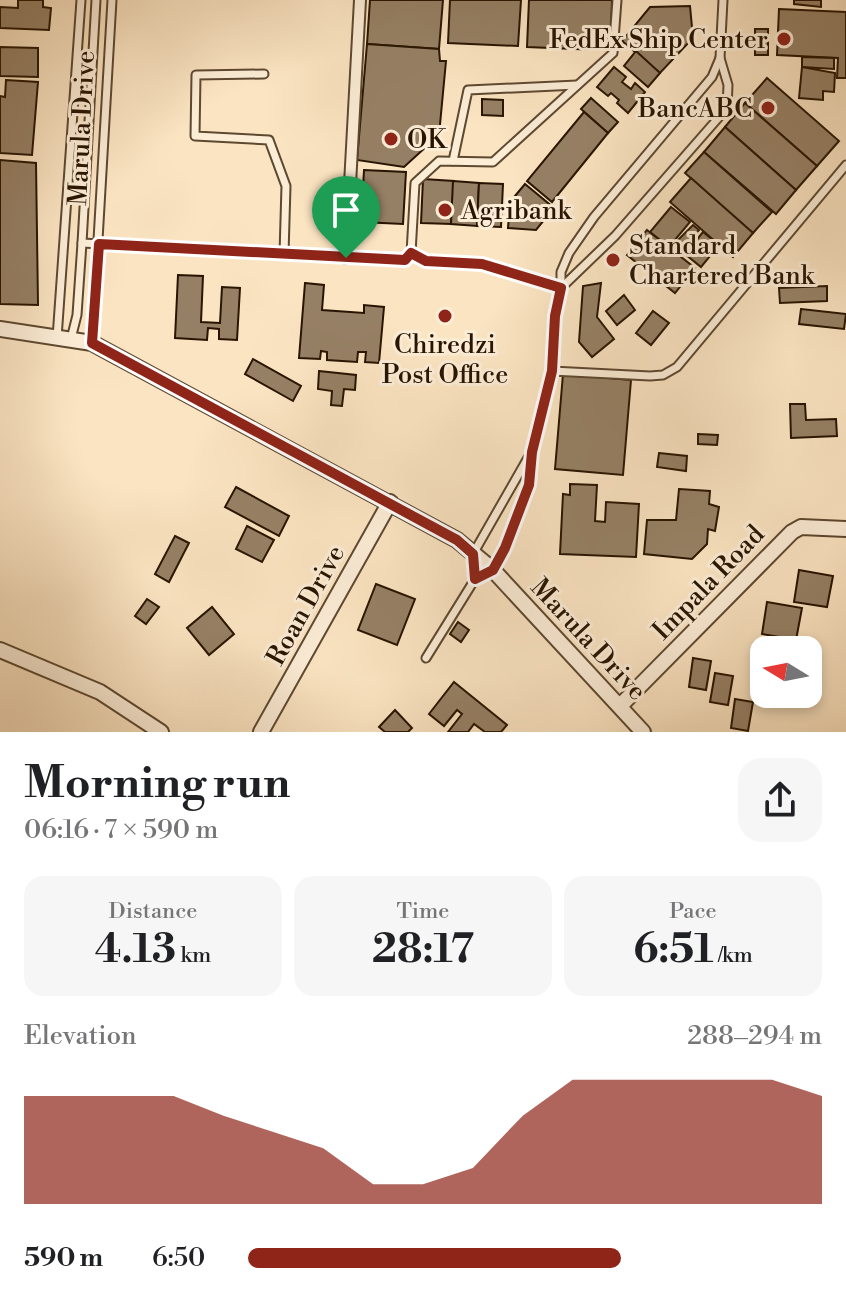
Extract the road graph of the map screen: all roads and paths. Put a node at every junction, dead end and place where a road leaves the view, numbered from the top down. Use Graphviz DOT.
graph roads {
  1 [pos="81,0"];
  2 [pos="96,0"];
  3 [pos="112,0"];
  4 [pos="360,0"];
  5 [pos="617,0"];
  6 [pos="723,0"];
  7 [pos="77,57"];
  8 [pos="93,58"];
  9 [pos="720,58"];
  10 [pos="108,59"];
  11 [pos="264,74"];
  12 [pos="577,85"];
  13 [pos="453,161"];
  14 [pos="846,165"];
  15 [pos="82,243"];
  16 [pos="99,244"];
  17 [pos="411,253"];
  18 [pos="284,254"];
  19 [pos="346,258"];
  20 [pos="561,288"];
  21 [pos="0,329"];
  22 [pos="64,339"];
  23 [pos="92,343"];
  24 [pos="552,371"];
  25 [pos="532,452"];
  26 [pos="390,502"];
  27 [pos="846,529"];
  28 [pos="473,554"];
  29 [pos="493,570"];
  30 [pos="475,579"];
  31 [pos="0,650"];
  32 [pos="426,658"];
  33 [pos="620,706"];
  34 [pos="161,732"];
  35 [pos="261,732"];
  36 [pos="643,732"];
  1 -- 7 [label="lane"];
  2 -- 8 [label="lane, Marula Drive"];
  3 -- 10 [label="lane, Marula Drive"];
  4 -- 19 [label="street"];
  5 -- 12 [label="lane"];
  6 -- 9 [label="lane"];
  7 -- 8 [label="lane"];
  7 -- 22 [label="lane"];
  8 -- 10 [label="lane"];
  8 -- 15 [label="lane, Marula Drive"];
  9 -- 20 [label="lane"];
  9 -- 20 [label="lane"];
  10 -- 16 [label="lane, Marula Drive"];
  11 -- 18 [label="lane"];
  12 -- 13 [label="lane"];
  12 -- 13 [label="lane"];
  13 -- 17 [label="lane"];
  14 -- 24 [label="lane"];
  15 -- 16 [label="lane"];
  15 -- 22 [label="lane, Marula Drive"];
  16 -- 18 [label="lane"];
  16 -- 23 [label="lane, Marula Drive"];
  17 -- 19 [label="lane"];
  17 -- 20 [label="lane"];
  18 -- 19 [label="lane"];
  20 -- 24 [label="lane"];
  21 -- 22 [label="street"];
  22 -- 23 [label="street"];
  23 -- 26 [label="street, Marula Drive"];
  24 -- 25 [label="lane"];
  25 -- 28 [label="lane"];
  25 -- 29 [label="lane"];
  26 -- 28 [label="street, Marula Drive"];
  26 -- 35 [label="street, Roan Drive"];
  27 -- 33 [label="street, Impala Road"];
  28 -- 29 [label="street, Marula Drive"];
  28 -- 30 [label="lane"];
  29 -- 30 [label="lane"];
  29 -- 33 [label="street, Marula Drive"];
  30 -- 32 [label="lane"];
  31 -- 34 [label="street"];
  33 -- 36 [label="street, Marula Drive"];
}
